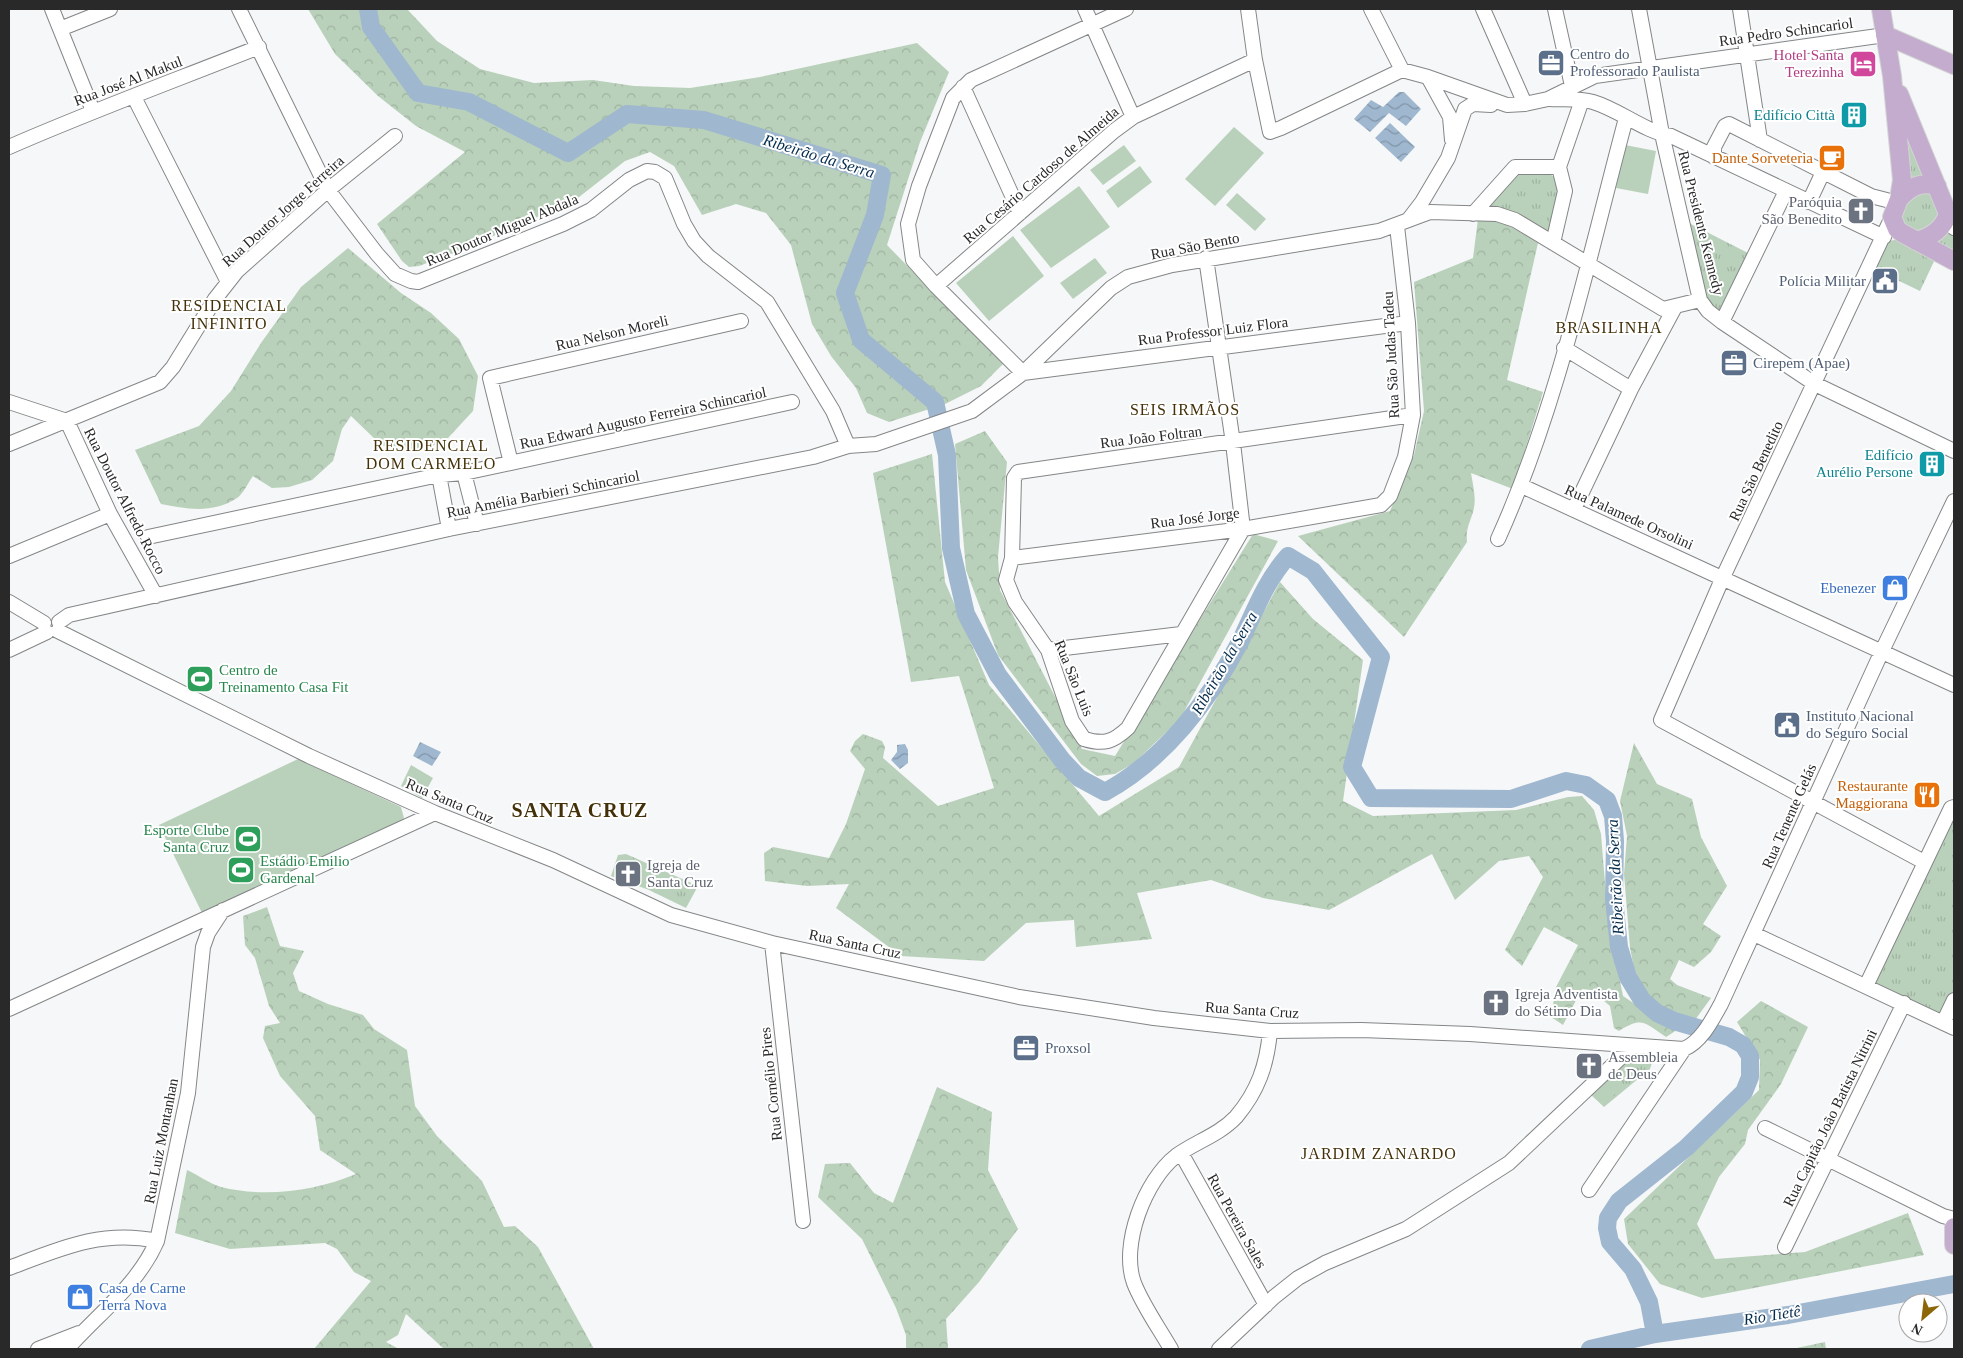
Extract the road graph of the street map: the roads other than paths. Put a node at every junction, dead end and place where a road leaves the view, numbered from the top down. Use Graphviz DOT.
graph roads {
  1 [pos="52,9"];
  2 [pos="110,9"];
  3 [pos="239,9"];
  4 [pos="1085,9"];
  5 [pos="1126,9"];
  6 [pos="1248,9"];
  7 [pos="1371,9"];
  8 [pos="1484,9"];
  9 [pos="1555,9"];
  10 [pos="1639,9"];
  11 [pos="1740,9"];
  12 [pos="1881,9"];
  13 [pos="1093,24"];
  14 [pos="60,29"];
  15 [pos="1885,35"];
  16 [pos="259,47"];
  17 [pos="1747,54"];
  18 [pos="1255,60"];
  19 [pos="1954,65"];
  20 [pos="1648,67"];
  21 [pos="1402,70"];
  22 [pos="1892,76"];
  23 [pos="1428,77"];
  24 [pos="1572,86"];
  25 [pos="963,87"];
  26 [pos="134,97"];
  27 [pos="1548,99"];
  28 [pos="1582,100"];
  29 [pos="1525,104"];
  30 [pos="1506,105"];
  31 [pos="93,111"];
  32 [pos="1133,117"];
  33 [pos="1626,118"];
  34 [pos="1662,134"];
  35 [pos="396,136"];
  36 [pos="1760,140"];
  37 [pos="10,143"];
  38 [pos="1452,145"];
  39 [pos="1714,157"];
  40 [pos="1559,167"];
  41 [pos="1823,172"];
  42 [pos="1937,186"];
  43 [pos="328,190"];
  44 [pos="1786,191"];
  45 [pos="1809,202"];
  46 [pos="1896,206"];
  47 [pos="1020,213"];
  48 [pos="1473,214"];
  49 [pos="1951,221"];
  50 [pos="1403,222"];
  51 [pos="1884,237"];
  52 [pos="1909,237"];
  53 [pos="1553,243"];
  54 [pos="1206,258"];
  55 [pos="1954,261"];
  56 [pos="1587,263"];
  57 [pos="228,282"];
  58 [pos="936,286"];
  59 [pos="1700,300"];
  60 [pos="1675,307"];
  61 [pos="741,320"];
  62 [pos="1722,322"];
  63 [pos="1408,323"];
  64 [pos="1219,347"];
  65 [pos="1564,348"];
  66 [pos="1023,373"];
  67 [pos="1815,384"];
  68 [pos="1631,389"];
  69 [pos="9,402"];
  70 [pos="792,402"];
  71 [pos="1413,415"];
  72 [pos="66,421"];
  73 [pos="1233,443"];
  74 [pos="9,444"];
  75 [pos="848,446"];
  76 [pos="1954,451"];
  77 [pos="511,463"];
  78 [pos="464,473"];
  79 [pos="438,475"];
  80 [pos="1014,478"];
  81 [pos="1522,486"];
  82 [pos="1954,501"];
  83 [pos="1381,505"];
  84 [pos="1574,509"];
  85 [pos="110,514"];
  86 [pos="477,524"];
  87 [pos="449,529"];
  88 [pos="1243,529"];
  89 [pos="148,537"];
  90 [pos="1498,539"];
  91 [pos="9,556"];
  92 [pos="1012,558"];
  93 [pos="1724,577"];
  94 [pos="156,596"];
  95 [pos="9,602"];
  96 [pos="52,627"];
  97 [pos="1181,634"];
  98 [pos="9,650"];
  99 [pos="1048,650"];
  100 [pos="1882,651"];
  101 [pos="1954,685"];
  102 [pos="1813,802"];
  103 [pos="1954,807"];
  104 [pos="435,813"];
  105 [pos="1924,862"];
  106 [pos="223,910"];
  107 [pos="1754,934"];
  108 [pos="772,943"];
  109 [pos="1866,986"];
  110 [pos="1954,1000"];
  111 [pos="1904,1003"];
  112 [pos="9,1009"];
  113 [pos="1949,1025"];
  114 [pos="1270,1031"];
  115 [pos="1633,1046"];
  116 [pos="1684,1049"];
  117 [pos="1765,1128"];
  118 [pos="1181,1153"];
  119 [pos="1828,1159"];
  120 [pos="1589,1190"];
  121 [pos="1954,1219"];
  122 [pos="803,1221"];
  123 [pos="157,1241"];
  124 [pos="1785,1247"];
  125 [pos="9,1268"];
  126 [pos="1266,1305"];
  127 [pos="82,1331"];
  128 [pos="38,1349"];
  129 [pos="67,1349"];
  130 [pos="1171,1349"];
  131 [pos="1219,1349"];
  1 -- 14 [label="street"];
  2 -- 14 [label="street"];
  3 -- 16 [label="street, Rua Doutor Miguel Abdala"];
  4 -- 13 [label="street"];
  5 -- 13 [label="street"];
  6 -- 18 [label="street"];
  7 -- 21 [label="street"];
  8 -- 29 [label="street"];
  9 -- 24 [label="street"];
  10 -- 20 [label="street, Rua Presidente Kennedy"];
  11 -- 17 [label="street"];
  12 -- 15 [label="main road"];
  13 -- 25 [label="street"];
  13 -- 32 [label="street"];
  14 -- 31 [label="street"];
  15 -- 17 [label="street, Rua Pedro Schincariol"];
  15 -- 19 [label="main road"];
  15 -- 22 [label="main road"];
  16 -- 26 [label="street, Rua José Al Makul"];
  16 -- 43 [label="street, Rua Doutor Miguel Abdala"];
  17 -- 20 [label="street, Rua Pedro Schincariol"];
  17 -- 36 [label="street"];
  18 -- 21 [label="street"];
  18 -- 32 [label="street, Rua Cesário Cardoso de Almeida"];
  20 -- 24 [label="street, Rua Pedro Schincariol"];
  20 -- 34 [label="street, Rua Presidente Kennedy"];
  21 -- 23 [label="street"];
  22 -- 42 [label="main road"];
  22 -- 46 [label="main road"];
  23 -- 30 [label="street"];
  23 -- 38 [label="street"];
  24 -- 27 [label="street, Rua Pedro Schincariol"];
  25 -- 47 [label="street"];
  25 -- 58 [label="street"];
  26 -- 31 [label="street, Rua José Al Makul"];
  26 -- 57 [label="street"];
  27 -- 28 [label="street"];
  27 -- 29 [label="street"];
  28 -- 33 [label="street"];
  28 -- 40 [label="street"];
  29 -- 30 [label="street"];
  30 -- 38 [label="street"];
  31 -- 37 [label="street, Rua José Al Makul"];
  32 -- 47 [label="street, Rua Cesário Cardoso de Almeida"];
  33 -- 34 [label="street"];
  33 -- 56 [label="street"];
  34 -- 39 [label="street"];
  34 -- 59 [label="street, Rua Presidente Kennedy"];
  35 -- 43 [label="street, Rua Doutor Jorge Ferreira"];
  36 -- 39 [label="street"];
  36 -- 41 [label="street"];
  38 -- 50 [label="street"];
  39 -- 44 [label="street"];
  40 -- 48 [label="street"];
  40 -- 53 [label="street"];
  41 -- 45 [label="street"];
  41 -- 46 [label="street"];
  42 -- 46 [label="main road"];
  42 -- 49 [label="main road"];
  43 -- 57 [label="street, Rua Doutor Jorge Ferreira"];
  43 -- 75 [label="street, Rua Doutor Miguel Abdala"];
  44 -- 45 [label="street"];
  44 -- 62 [label="street"];
  45 -- 51 [label="street"];
  46 -- 51 [label="street, Rua São Benedito"];
  46 -- 52 [label="main road"];
  47 -- 58 [label="street, Rua Cesário Cardoso de Almeida"];
  48 -- 50 [label="street, Rua São Bento"];
  48 -- 53 [label="street, Rua São Bento"];
  49 -- 52 [label="main road"];
  50 -- 54 [label="street, Rua São Bento"];
  50 -- 63 [label="street, Rua São Judas Tadeu"];
  51 -- 52 [label="street"];
  51 -- 67 [label="street, Rua São Benedito"];
  52 -- 55 [label="main road"];
  53 -- 56 [label="street, Rua São Bento"];
  54 -- 64 [label="street"];
  54 -- 66 [label="street, Rua São Bento"];
  56 -- 60 [label="street, Rua São Bento"];
  56 -- 65 [label="street"];
  57 -- 72 [label="street, Rua Doutor Jorge Ferreira"];
  58 -- 66 [label="street"];
  59 -- 60 [label="street"];
  59 -- 62 [label="street, Rua Presidente Kennedy"];
  60 -- 68 [label="street"];
  61 -- 77 [label="street, Rua Nelson Moreli"];
  62 -- 67 [label="street, Rua Presidente Kennedy"];
  63 -- 64 [label="street, Rua Professor Luiz Flora"];
  63 -- 71 [label="street, Rua São Judas Tadeu"];
  64 -- 66 [label="street, Rua Professor Luiz Flora"];
  64 -- 73 [label="street"];
  65 -- 68 [label="street"];
  65 -- 81 [label="street"];
  66 -- 75 [label="street, Rua Amélia Barbieri Schincariol"];
  67 -- 76 [label="street, Rua Presidente Kennedy"];
  67 -- 93 [label="street, Rua São Benedito"];
  68 -- 84 [label="street"];
  69 -- 72 [label="street, Rua Doutor Alfredo Rocco"];
  70 -- 77 [label="street, Rua Edward Augusto Ferreira Schincariol"];
  71 -- 73 [label="street, Rua João Foltran"];
  71 -- 83 [label="street, Rua São Judas Tadeu"];
  72 -- 74 [label="street, Rua Doutor Jorge Ferreira"];
  72 -- 85 [label="street, Rua Doutor Alfredo Rocco"];
  73 -- 80 [label="street, Rua João Foltran"];
  73 -- 88 [label="street"];
  75 -- 86 [label="street, Rua Amélia Barbieri Schincariol"];
  77 -- 78 [label="street, Rua Edward Augusto Ferreira Schincariol"];
  78 -- 79 [label="street, Rua Edward Augusto Ferreira Schincariol"];
  78 -- 86 [label="street"];
  79 -- 87 [label="street"];
  79 -- 89 [label="street, Rua Edward Augusto Ferreira Schincariol"];
  80 -- 92 [label="street, Rua São Luis"];
  81 -- 84 [label="street, Rua Palamede Orsolini"];
  81 -- 90 [label="street"];
  82 -- 100 [label="street, Rua Tenente Gelás"];
  83 -- 88 [label="street, Rua José Jorge"];
  84 -- 93 [label="street, Rua Palamede Orsolini"];
  85 -- 91 [label="street"];
  85 -- 94 [label="street, Rua Doutor Alfredo Rocco"];
  86 -- 87 [label="street, Rua Amélia Barbieri Schincariol"];
  87 -- 94 [label="street, Rua Amélia Barbieri Schincariol"];
  88 -- 92 [label="street, Rua José Jorge"];
  88 -- 97 [label="street, Rua São Luis"];
  92 -- 99 [label="street, Rua São Luis"];
  93 -- 100 [label="street, Rua Palamede Orsolini"];
  93 -- 102 [label="street, Rua São Benedito"];
  94 -- 96 [label="street, Rua Amélia Barbieri Schincariol"];
  95 -- 96 [label="street, Rua Santa Cruz"];
  96 -- 98 [label="street, Rua Amélia Barbieri Schincariol"];
  96 -- 104 [label="street, Rua Santa Cruz"];
  97 -- 99 [label="street"];
  97 -- 99 [label="street, Rua São Luis"];
  100 -- 101 [label="street, Rua Palamede Orsolini"];
  100 -- 102 [label="street, Rua Tenente Gelás"];
  102 -- 105 [label="street"];
  102 -- 107 [label="street, Rua Tenente Gelás"];
  103 -- 105 [label="street"];
  104 -- 106 [label="street"];
  104 -- 108 [label="street, Rua Santa Cruz"];
  105 -- 109 [label="street"];
  106 -- 112 [label="street"];
  106 -- 123 [label="street, Rua Luiz Montanhan"];
  107 -- 109 [label="street"];
  107 -- 116 [label="street, Rua Tenente Gelás"];
  108 -- 114 [label="street, Rua Santa Cruz"];
  108 -- 122 [label="street, Rua Cornélio Pires"];
  109 -- 111 [label="street"];
  110 -- 113 [label="street"];
  111 -- 113 [label="street"];
  111 -- 119 [label="street, Rua Capitão João Batista Nitrini"];
  114 -- 115 [label="street, Rua Santa Cruz"];
  114 -- 118 [label="street"];
  115 -- 116 [label="street, Rua Santa Cruz"];
  115 -- 126 [label="street"];
  116 -- 120 [label="street"];
  117 -- 119 [label="street"];
  118 -- 126 [label="street, Rua Pereira Sales"];
  118 -- 130 [label="street"];
  119 -- 121 [label="street"];
  119 -- 124 [label="street, Rua Capitão João Batista Nitrini"];
  123 -- 125 [label="street"];
  123 -- 127 [label="street, Rua Luiz Montanhan"];
  126 -- 131 [label="street"];
  127 -- 128 [label="street"];
  127 -- 129 [label="street, Rua Luiz Montanhan"];
}
